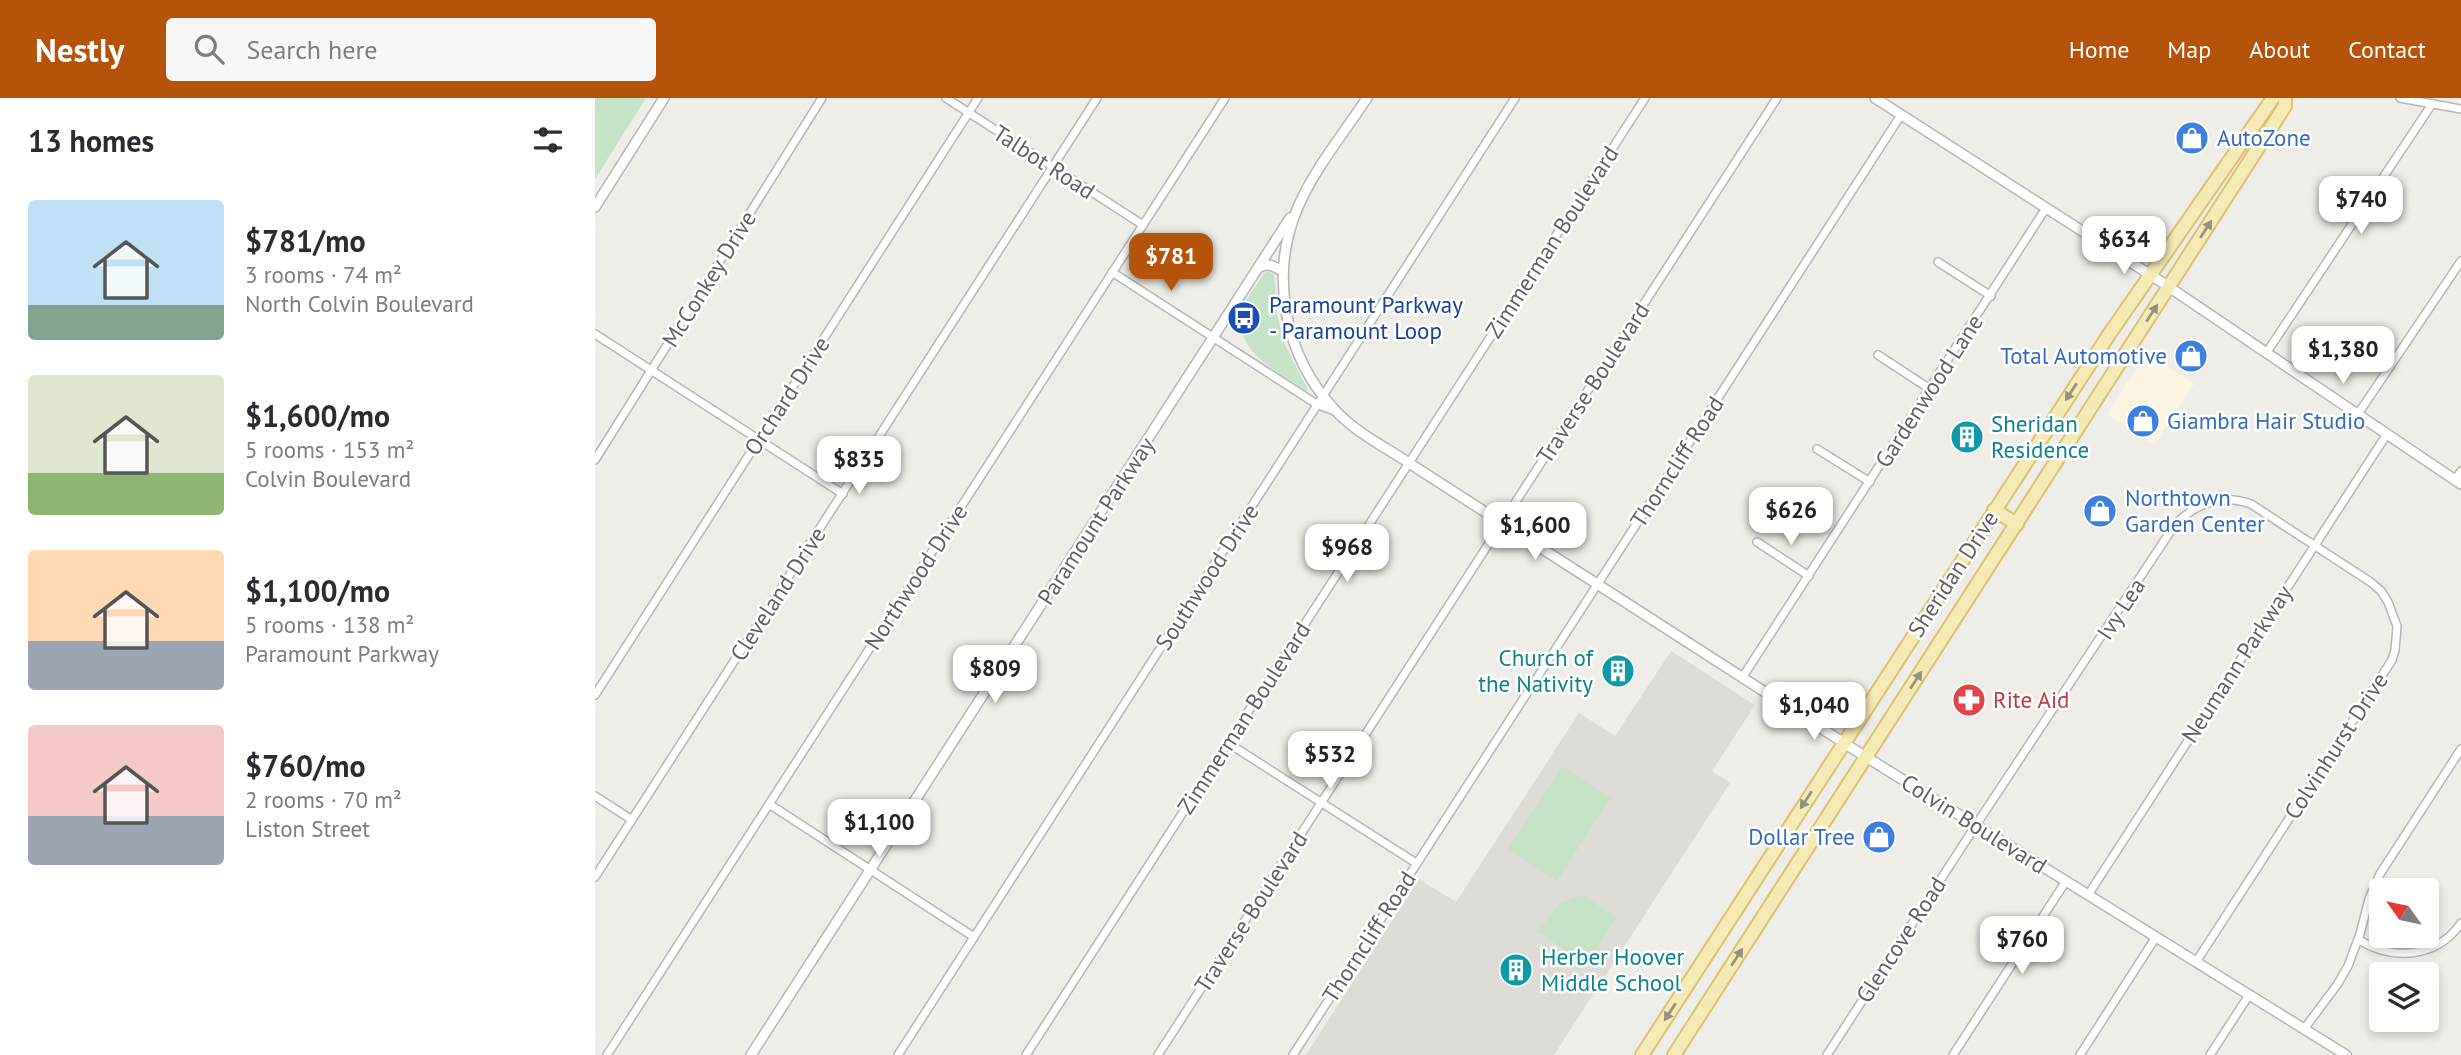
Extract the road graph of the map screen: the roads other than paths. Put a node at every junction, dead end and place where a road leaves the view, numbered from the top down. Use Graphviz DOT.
graph roads {
  1 [pos="664,98"];
  2 [pos="822,98"];
  3 [pos="946,98"];
  4 [pos="978,98"];
  5 [pos="1097,98"];
  6 [pos="1225,98"];
  7 [pos="1367,98"];
  8 [pos="1515,98"];
  9 [pos="1645,98"];
  10 [pos="1777,98"];
  11 [pos="1875,98"];
  12 [pos="2273,98"];
  13 [pos="2285,98"];
  14 [pos="2400,98"];
  15 [pos="2432,104"];
  16 [pos="2461,109"];
  17 [pos="969,113"];
  18 [pos="1901,115"];
  19 [pos="1052,168"];
  20 [pos="1300,203"];
  21 [pos="595,207"];
  22 [pos="2046,208"];
  23 [pos="1143,225"];
  24 [pos="2461,261"];
  25 [pos="1938,262"];
  26 [pos="1258,268"];
  27 [pos="1282,271"];
  28 [pos="1112,272"];
  29 [pos="2150,275"];
  30 [pos="2169,287"];
  31 [pos="1991,296"];
  32 [pos="595,334"];
  33 [pos="1214,338"];
  34 [pos="2267,352"];
  35 [pos="1878,355"];
  36 [pos="652,370"];
  37 [pos="1930,389"];
  38 [pos="1324,396"];
  39 [pos="1318,405"];
  40 [pos="1336,411"];
  41 [pos="2358,414"];
  42 [pos="2387,434"];
  43 [pos="759,440"];
  44 [pos="1817,449"];
  45 [pos="595,460"];
  46 [pos="1409,463"];
  47 [pos="2461,471"];
  48 [pos="1870,482"];
  49 [pos="2458,482"];
  50 [pos="843,494"];
  51 [pos="1994,510"];
  52 [pos="1502,524"];
  53 [pos="2017,524"];
  54 [pos="1757,542"];
  55 [pos="2315,545"];
  56 [pos="1809,576"];
  57 [pos="1597,585"];
  58 [pos="1742,678"];
  59 [pos="595,695"];
  60 [pos="1228,743"];
  61 [pos="1843,743"];
  62 [pos="2461,749"];
  63 [pos="1866,757"];
  64 [pos="595,796"];
  65 [pos="1322,803"];
  66 [pos="769,804"];
  67 [pos="632,820"];
  68 [pos="1976,825"];
  69 [pos="1416,863"];
  70 [pos="870,870"];
  71 [pos="595,877"];
  72 [pos="2066,881"];
  73 [pos="2088,895"];
  74 [pos="2461,923"];
  75 [pos="974,937"];
  76 [pos="2156,937"];
  77 [pos="2358,940"];
  78 [pos="2196,962"];
  79 [pos="2249,995"];
  80 [pos="2304,1029"];
  81 [pos="1644,1054"];
  82 [pos="607,1055"];
  83 [pos="751,1055"];
  84 [pos="898,1055"];
  85 [pos="1025,1055"];
  86 [pos="1158,1055"];
  87 [pos="1293,1055"];
  88 [pos="1674,1055"];
  89 [pos="1827,1055"];
  90 [pos="1954,1055"];
  91 [pos="2080,1055"];
  92 [pos="2210,1055"];
  93 [pos="2346,1055"];
  1 -- 21 [label="street"];
  2 -- 36 [label="street, McConkey Drive"];
  3 -- 17 [label="street, Talbot Road"];
  4 -- 17 [label="street, Orchard Drive"];
  5 -- 19 [label="street, Cleveland Drive"];
  6 -- 23 [label="street, Northwood Drive"];
  7 -- 20 [label="street, Colvin Boulevard"];
  8 -- 38 [label="street, Southwood Drive"];
  9 -- 46 [label="street, Zimmerman Boulevard"];
  10 -- 52 [label="street, Traverse Boulevard"];
  11 -- 18 [label="street"];
  12 -- 29 [label="main road, Sheridan Drive"];
  30 -- 13 [label="main road, Sheridan Drive, one-way"];
  14 -- 15 [label="street"];
  15 -- 16 [label="street"];
  15 -- 34 [label="street"];
  17 -- 19 [label="street, Talbot Road"];
  17 -- 43 [label="street, Orchard Drive"];
  18 -- 22 [label="street"];
  18 -- 57 [label="street, Thorncliff Road"];
  19 -- 23 [label="street, Talbot Road"];
  19 -- 50 [label="street, Cleveland Drive"];
  20 -- 26 [label="street, Paramount Parkway"];
  20 -- 27 [label="street, Colvin Boulevard"];
  22 -- 29 [label="street"];
  22 -- 31 [label="street, Gardenwood Lane"];
  23 -- 28 [label="street, Northwood Drive"];
  24 -- 41 [label="street"];
  25 -- 31 [label="street"];
  26 -- 27 [label="street"];
  26 -- 33 [label="street, Paramount Parkway"];
  27 -- 38 [label="street, Colvin Boulevard"];
  28 -- 33 [label="street"];
  28 -- 66 [label="street, Northwood Drive"];
  29 -- 30 [label="street"];
  29 -- 51 [label="main road, Sheridan Drive, one-way"];
  30 -- 34 [label="street"];
  53 -- 30 [label="main road, Sheridan Drive, one-way"];
  31 -- 37 [label="street, Gardenwood Lane"];
  32 -- 36 [label="street"];
  33 -- 39 [label="street"];
  33 -- 70 [label="street, Paramount Parkway"];
  34 -- 41 [label="street"];
  35 -- 37 [label="street"];
  36 -- 43 [label="street"];
  36 -- 45 [label="street, McConkey Drive"];
  37 -- 48 [label="street, Gardenwood Lane"];
  38 -- 39 [label="street, Southwood Drive"];
  38 -- 40 [label="street, Colvin Boulevard"];
  39 -- 40 [label="street"];
  39 -- 75 [label="street, Southwood Drive"];
  40 -- 46 [label="street, Colvin Boulevard"];
  41 -- 42 [label="street"];
  42 -- 49 [label="street"];
  42 -- 55 [label="street, Neumann Parkway"];
  43 -- 50 [label="street"];
  43 -- 59 [label="street, Orchard Drive"];
  44 -- 48 [label="street"];
  46 -- 52 [label="street, Colvin Boulevard"];
  46 -- 60 [label="street, Zimmerman Boulevard"];
  47 -- 49 [label="street"];
  48 -- 56 [label="street, Gardenwood Lane"];
  50 -- 67 [label="street, Cleveland Drive"];
  51 -- 53 [label="main road"];
  51 -- 61 [label="main road, Sheridan Drive"];
  52 -- 57 [label="street, Colvin Boulevard"];
  52 -- 65 [label="street, Traverse Boulevard"];
  63 -- 53 [label="main road, Sheridan Drive, one-way"];
  54 -- 56 [label="street"];
  55 -- 68 [label="street, Ivy Lea"];
  55 -- 73 [label="street, Neumann Parkway"];
  55 -- 78 [label="street, Colvinhurst Drive"];
  56 -- 58 [label="street, Gardenwood Lane"];
  57 -- 58 [label="street, Colvin Boulevard"];
  57 -- 69 [label="street, Thorncliff Road"];
  58 -- 61 [label="street, Colvin Boulevard"];
  60 -- 65 [label="street"];
  60 -- 85 [label="street, Zimmerman Boulevard"];
  61 -- 63 [label="street, Colvin Boulevard"];
  61 -- 81 [label="main road, Sheridan Drive, one-way"];
  62 -- 77 [label="street"];
  63 -- 68 [label="street, Colvin Boulevard"];
  88 -- 63 [label="main road, Sheridan Drive, one-way"];
  64 -- 67 [label="street"];
  65 -- 69 [label="street"];
  65 -- 86 [label="street, Traverse Boulevard"];
  66 -- 70 [label="street"];
  66 -- 82 [label="street, Northwood Drive"];
  67 -- 71 [label="street, Cleveland Drive"];
  68 -- 72 [label="street, Colvin Boulevard"];
  68 -- 89 [label="street, Glencove Road"];
  69 -- 87 [label="street, Thorncliff Road"];
  70 -- 75 [label="street"];
  70 -- 83 [label="street, Paramount Parkway"];
  72 -- 73 [label="street, Colvin Boulevard"];
  72 -- 90 [label="street"];
  73 -- 76 [label="street, Colvin Boulevard"];
  74 -- 77 [label="street"];
  75 -- 84 [label="street, Southwood Drive"];
  76 -- 78 [label="street, Colvin Boulevard"];
  76 -- 91 [label="street"];
  77 -- 80 [label="street"];
  78 -- 79 [label="street, Colvin Boulevard"];
  79 -- 80 [label="street, Colvin Boulevard"];
  79 -- 92 [label="street"];
  80 -- 93 [label="street, Colvin Boulevard"];
}
